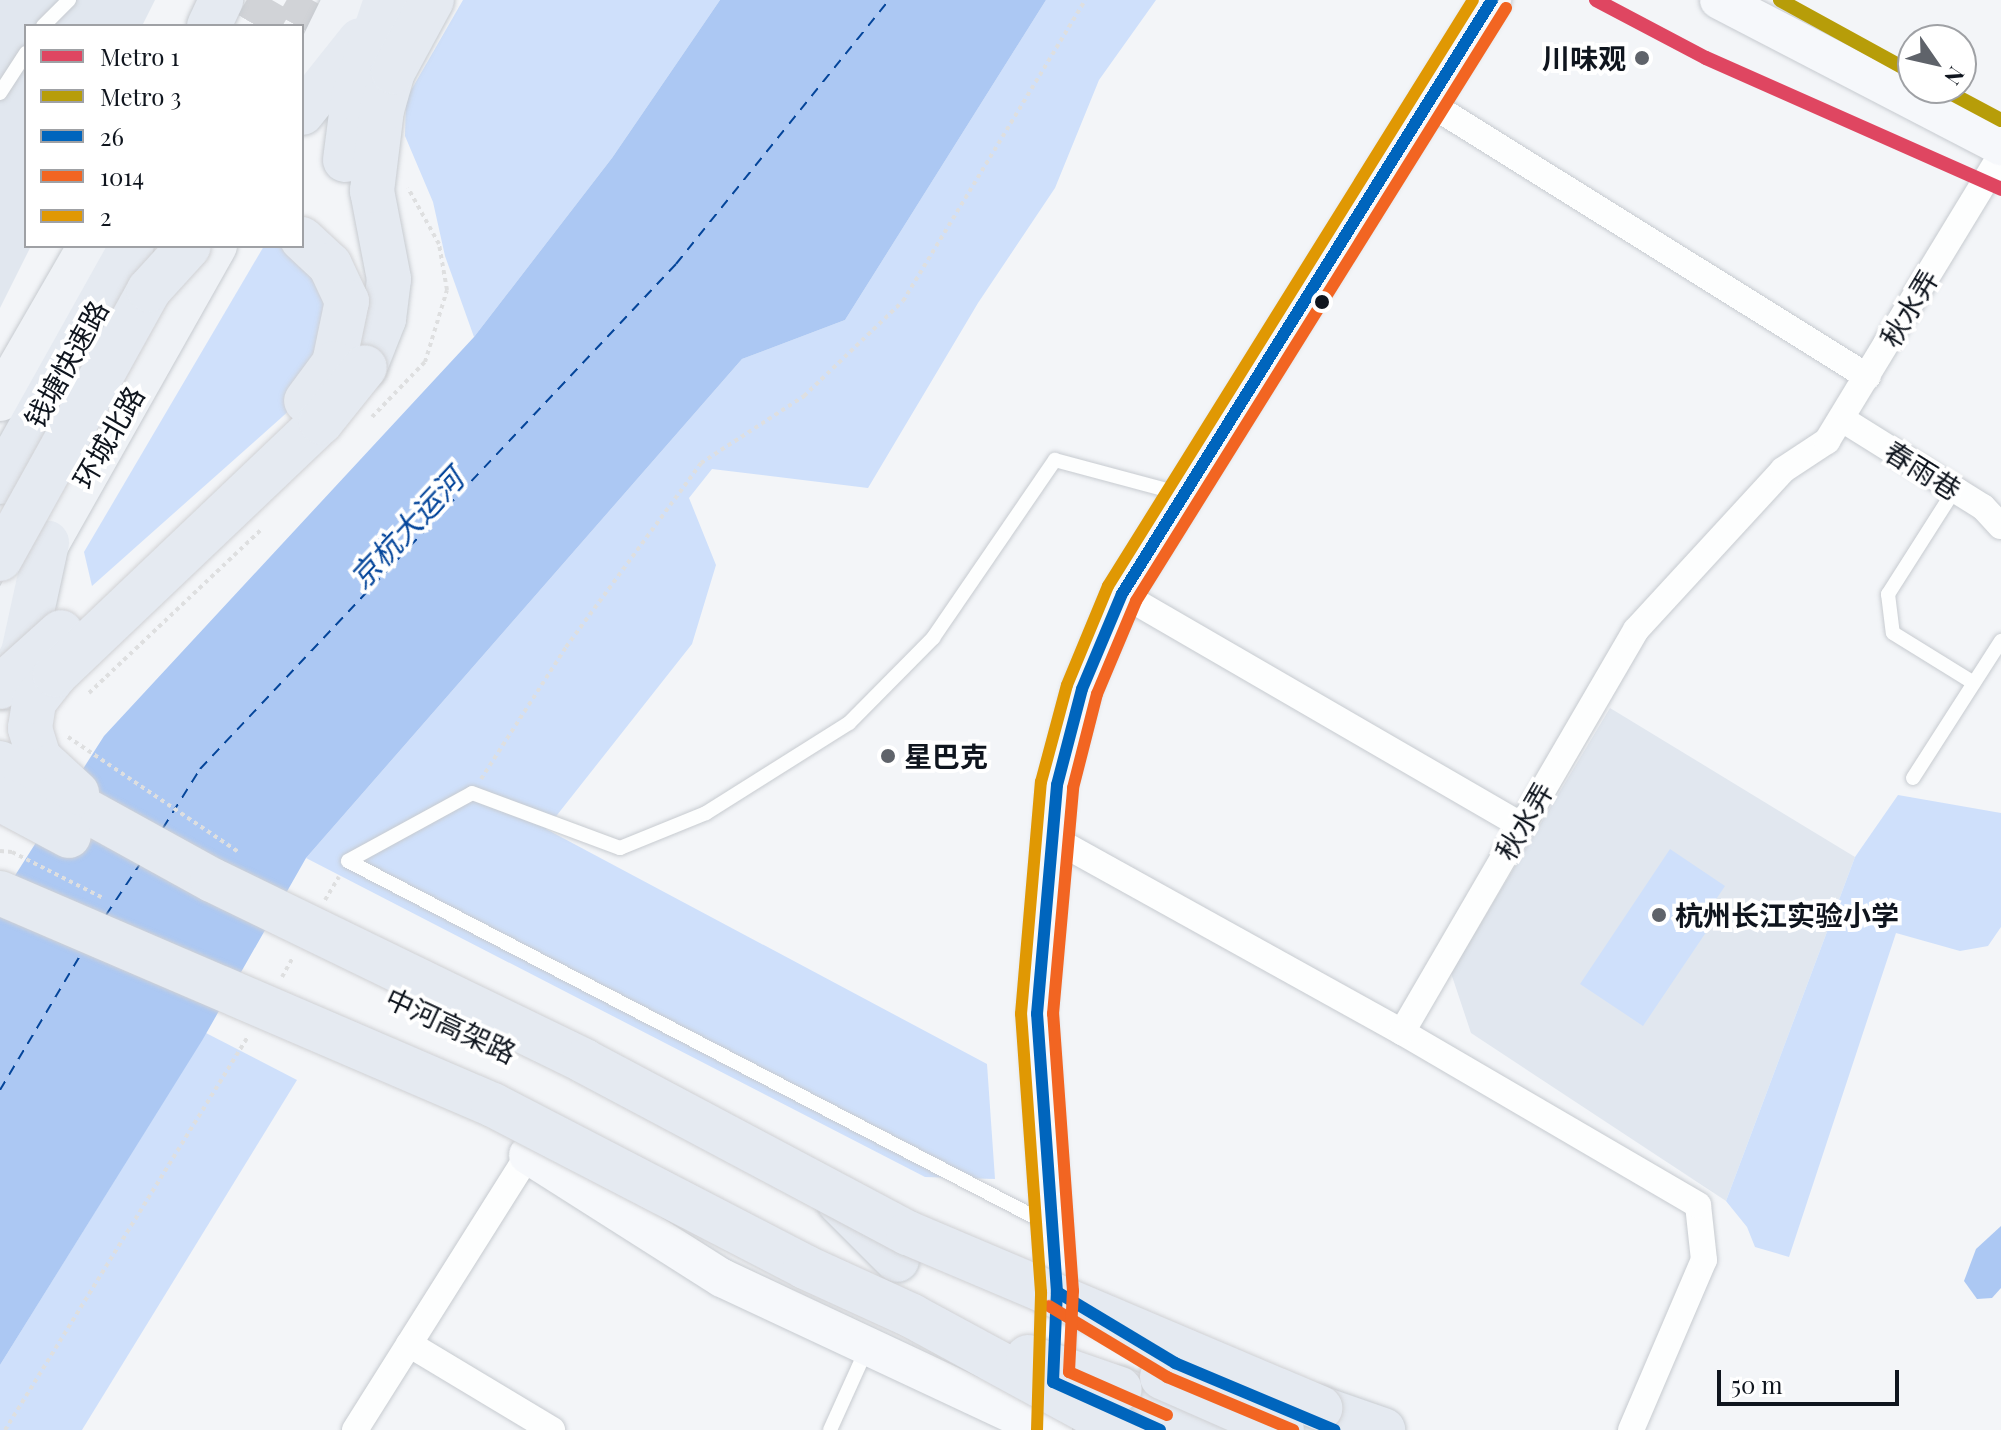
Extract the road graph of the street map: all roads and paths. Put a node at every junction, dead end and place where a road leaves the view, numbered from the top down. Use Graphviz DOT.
graph roads {
  1 [pos="69,0"];
  2 [pos="221,0"];
  3 [pos="237,0"];
  4 [pos="432,0"];
  5 [pos="1085,0"];
  6 [pos="1492,0"];
  7 [pos="1719,0"];
  8 [pos="372,1"];
  9 [pos="45,24"];
  10 [pos="210,24"];
  11 [pos="222,24"];
  12 [pos="24,56"];
  13 [pos="304,84"];
  14 [pos="0,93"];
  15 [pos="1429,103"];
  16 [pos="304,111"];
  17 [pos="2001,146"];
  18 [pos="2001,155"];
  19 [pos="304,241"];
  20 [pos="88,248"];
  21 [pos="131,248"];
  22 [pos="187,248"];
  23 [pos="215,248"];
  24 [pos="365,367"];
  25 [pos="1868,377"];
  26 [pos="0,400"];
  27 [pos="1842,419"];
  28 [pos="0,482"];
  29 [pos="1955,489"];
  30 [pos="1182,494"];
  31 [pos="2001,526"];
  32 [pos="47,543"];
  33 [pos="240,550"];
  34 [pos="0,559"];
  35 [pos="1122,594"];
  36 [pos="0,629"];
  37 [pos="2001,641"];
  38 [pos="1974,683"];
  39 [pos="0,687"];
  40 [pos="87,695"];
  41 [pos="0,696"];
  42 [pos="0,763"];
  43 [pos="1913,778"];
  44 [pos="472,793"];
  45 [pos="0,799"];
  46 [pos="1521,825"];
  47 [pos="121,832"];
  48 [pos="1054,839"];
  49 [pos="0,851"];
  50 [pos="12,852"];
  51 [pos="348,861"];
  52 [pos="12,907"];
  53 [pos="318,914"];
  54 [pos="295,954"];
  55 [pos="280,980"];
  56 [pos="1402,1032"];
  57 [pos="250,1033"];
  58 [pos="528,1155"];
  59 [pos="827,1190"];
  60 [pos="1050,1225"];
  61 [pos="897,1260"];
  62 [pos="1057,1292"];
  63 [pos="912,1316"];
  64 [pos="409,1344"];
  65 [pos="869,1344"];
  66 [pos="1053,1382"];
  67 [pos="5,1430"];
  68 [pos="355,1430"];
  69 [pos="552,1430"];
  70 [pos="830,1430"];
  71 [pos="1046,1430"];
  72 [pos="1053,1430"];
  73 [pos="1122,1430"];
  74 [pos="1160,1430"];
  75 [pos="1214,1430"];
  76 [pos="1282,1430"];
  77 [pos="1334,1430"];
  78 [pos="1383,1430"];
  79 [pos="1631,1430"];
  1 -- 9 [label="lane"];
  2 -- 10 [label="highway"];
  3 -- 11 [label="main road"];
  4 -- 24 [label="highway"];
  5 -- 44 [label="path"];
  6 -- 15 [label="street"];
  7 -- 17 [label="street"];
  8 -- 13 [label="main road"];
  8 -- 16 [label="highway"];
  8 -- 24 [label="highway"];
  12 -- 14 [label="lane"];
  15 -- 25 [label="street"];
  15 -- 30 [label="street"];
  18 -- 25 [label="street, 秋水弄"];
  19 -- 39 [label="highway, bridge"];
  20 -- 26 [label="main road"];
  21 -- 28 [label="highway, 钱塘快速路"];
  22 -- 34 [label="highway, bridge"];
  23 -- 32 [label="main road, 环城北路"];
  24 -- 47 [label="highway, bridge"];
  25 -- 27 [label="street, 秋水弄"];
  27 -- 29 [label="street, 春雨巷"];
  27 -- 46 [label="street, 秋水弄"];
  29 -- 31 [label="street, 春雨巷"];
  29 -- 38 [label="lane"];
  30 -- 35 [label="street"];
  30 -- 44 [label="lane"];
  32 -- 36 [label="main road, 环城北路"];
  32 -- 41 [label="highway"];
  33 -- 40 [label="path"];
  35 -- 46 [label="street"];
  35 -- 48 [label="street"];
  37 -- 38 [label="lane"];
  38 -- 43 [label="lane"];
  42 -- 47 [label="highway, bridge"];
  44 -- 51 [label="lane"];
  45 -- 61 [label="highway, 中河高架路, bridge"];
  46 -- 56 [label="street, 秋水弄"];
  47 -- 59 [label="highway, bridge"];
  48 -- 56 [label="street"];
  48 -- 60 [label="street"];
  49 -- 50 [label="path"];
  51 -- 53 [label="path"];
  51 -- 60 [label="lane"];
  52 -- 63 [label="highway, 中河高架路, bridge"];
  54 -- 55 [label="path"];
  56 -- 79 [label="street"];
  57 -- 67 [label="path"];
  58 -- 64 [label="street"];
  58 -- 65 [label="street"];
  59 -- 61 [label="highway, bridge"];
  59 -- 78 [label="highway, bridge"];
  60 -- 62 [label="street"];
  61 -- 76 [label="highway, 中河高架路, bridge"];
  62 -- 66 [label="street"];
  62 -- 77 [label="main road"];
  63 -- 73 [label="highway, bridge"];
  63 -- 75 [label="highway, bridge"];
  64 -- 68 [label="street"];
  64 -- 69 [label="street"];
  65 -- 70 [label="lane"];
  65 -- 71 [label="street"];
  66 -- 72 [label="street"];
  66 -- 74 [label="main road"];
}
